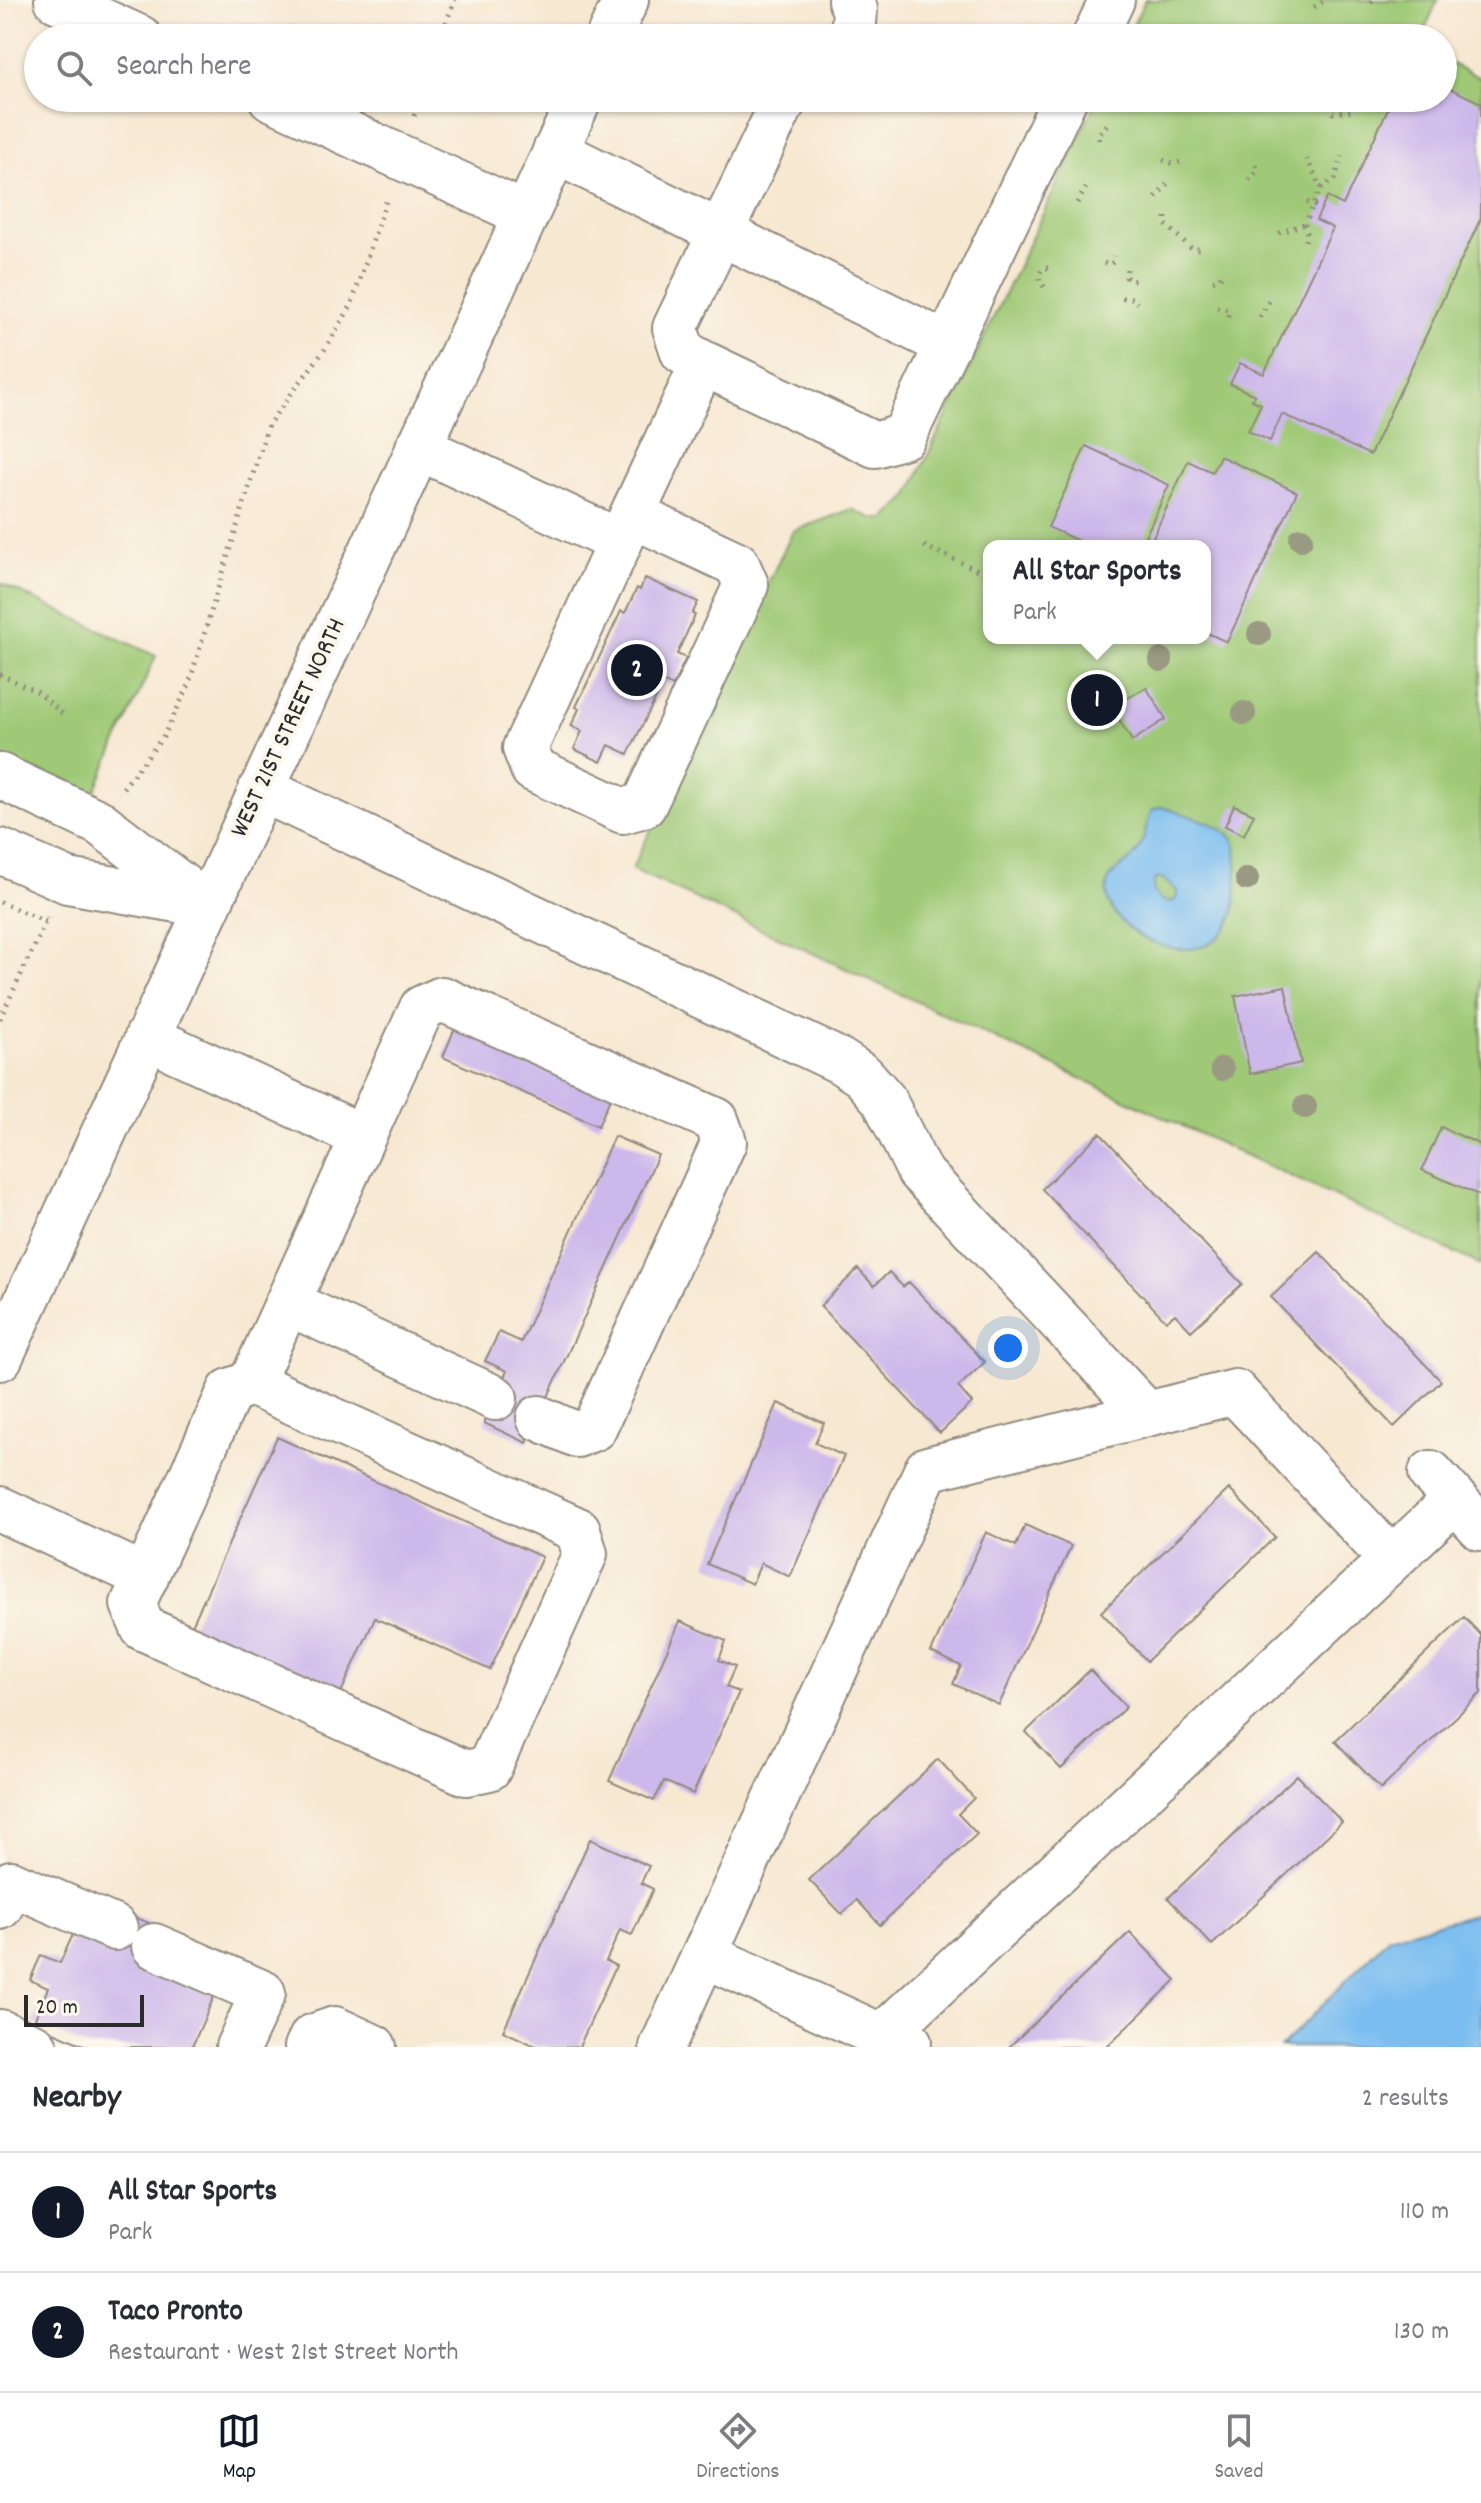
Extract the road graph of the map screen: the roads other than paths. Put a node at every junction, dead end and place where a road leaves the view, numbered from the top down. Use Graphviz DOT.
graph roads {
  1 [pos="57,0"];
  2 [pos="626,0"];
  3 [pos="850,0"];
  4 [pos="1112,0"];
  5 [pos="109,24"];
  6 [pos="615,24"];
  7 [pos="854,24"];
  8 [pos="1101,24"];
  9 [pos="302,112"];
  10 [pos="573,112"];
  11 [pos="778,112"];
  12 [pos="1058,112"];
  13 [pos="555,151"];
  14 [pos="525,214"];
  15 [pos="720,234"];
  16 [pos="948,345"];
  17 [pos="703,363"];
  18 [pos="418,447"];
  19 [pos="626,528"];
  20 [pos="0,776"];
  21 [pos="261,789"];
  22 [pos="0,851"];
  23 [pos="207,905"];
  24 [pos="147,1037"];
  25 [pos="363,1137"];
  26 [pos="288,1303"];
  27 [pos="0,1358"];
  28 [pos="251,1383"];
  29 [pos="495,1398"];
  30 [pos="1147,1414"];
  31 [pos="539,1418"];
  32 [pos="1455,1500"];
  33 [pos="0,1509"];
  34 [pos="1391,1559"];
  35 [pos="146,1577"];
  36 [pos="6,1895"];
  37 [pos="115,1928"];
  38 [pos="154,1946"];
  39 [pos="705,1955"];
  40 [pos="904,2037"];
  41 [pos="310,2042"];
  42 [pos="238,2047"];
  43 [pos="374,2047"];
  44 [pos="662,2047"];
  1 -- 5 [label="main road"];
  2 -- 6 [label="main road"];
  3 -- 7 [label="main road"];
  4 -- 8 [label="main road"];
  9 -- 14 [label="main road"];
  10 -- 13 [label="main road, WEST 21ST STREET NORTH"];
  11 -- 15 [label="main road"];
  12 -- 16 [label="main road"];
  13 -- 14 [label="main road, WEST 21ST STREET NORTH"];
  13 -- 15 [label="main road"];
  14 -- 18 [label="main road, WEST 21ST STREET NORTH"];
  15 -- 16 [label="main road"];
  15 -- 17 [label="main road"];
  16 -- 17 [label="main road"];
  17 -- 19 [label="main road"];
  18 -- 19 [label="main road"];
  18 -- 21 [label="main road, WEST 21ST STREET NORTH"];
  19 -- 19 [label="main road"];
  20 -- 23 [label="main road"];
  21 -- 23 [label="main road, WEST 21ST STREET NORTH"];
  21 -- 30 [label="main road"];
  22 -- 23 [label="main road"];
  23 -- 24 [label="main road, WEST 21ST STREET NORTH"];
  24 -- 25 [label="main road"];
  24 -- 27 [label="main road, WEST 21ST STREET NORTH"];
  25 -- 26 [label="main road"];
  25 -- 31 [label="main road"];
  26 -- 28 [label="main road"];
  26 -- 29 [label="main road"];
  28 -- 35 [label="main road"];
  28 -- 35 [label="main road"];
  30 -- 34 [label="main road"];
  30 -- 39 [label="main road"];
  32 -- 34 [label="main road"];
  33 -- 35 [label="main road"];
  34 -- 40 [label="main road"];
  36 -- 37 [label="main road"];
  38 -- 42 [label="main road"];
  39 -- 40 [label="main road"];
  39 -- 44 [label="main road"];
  41 -- 43 [label="main road"];
}
